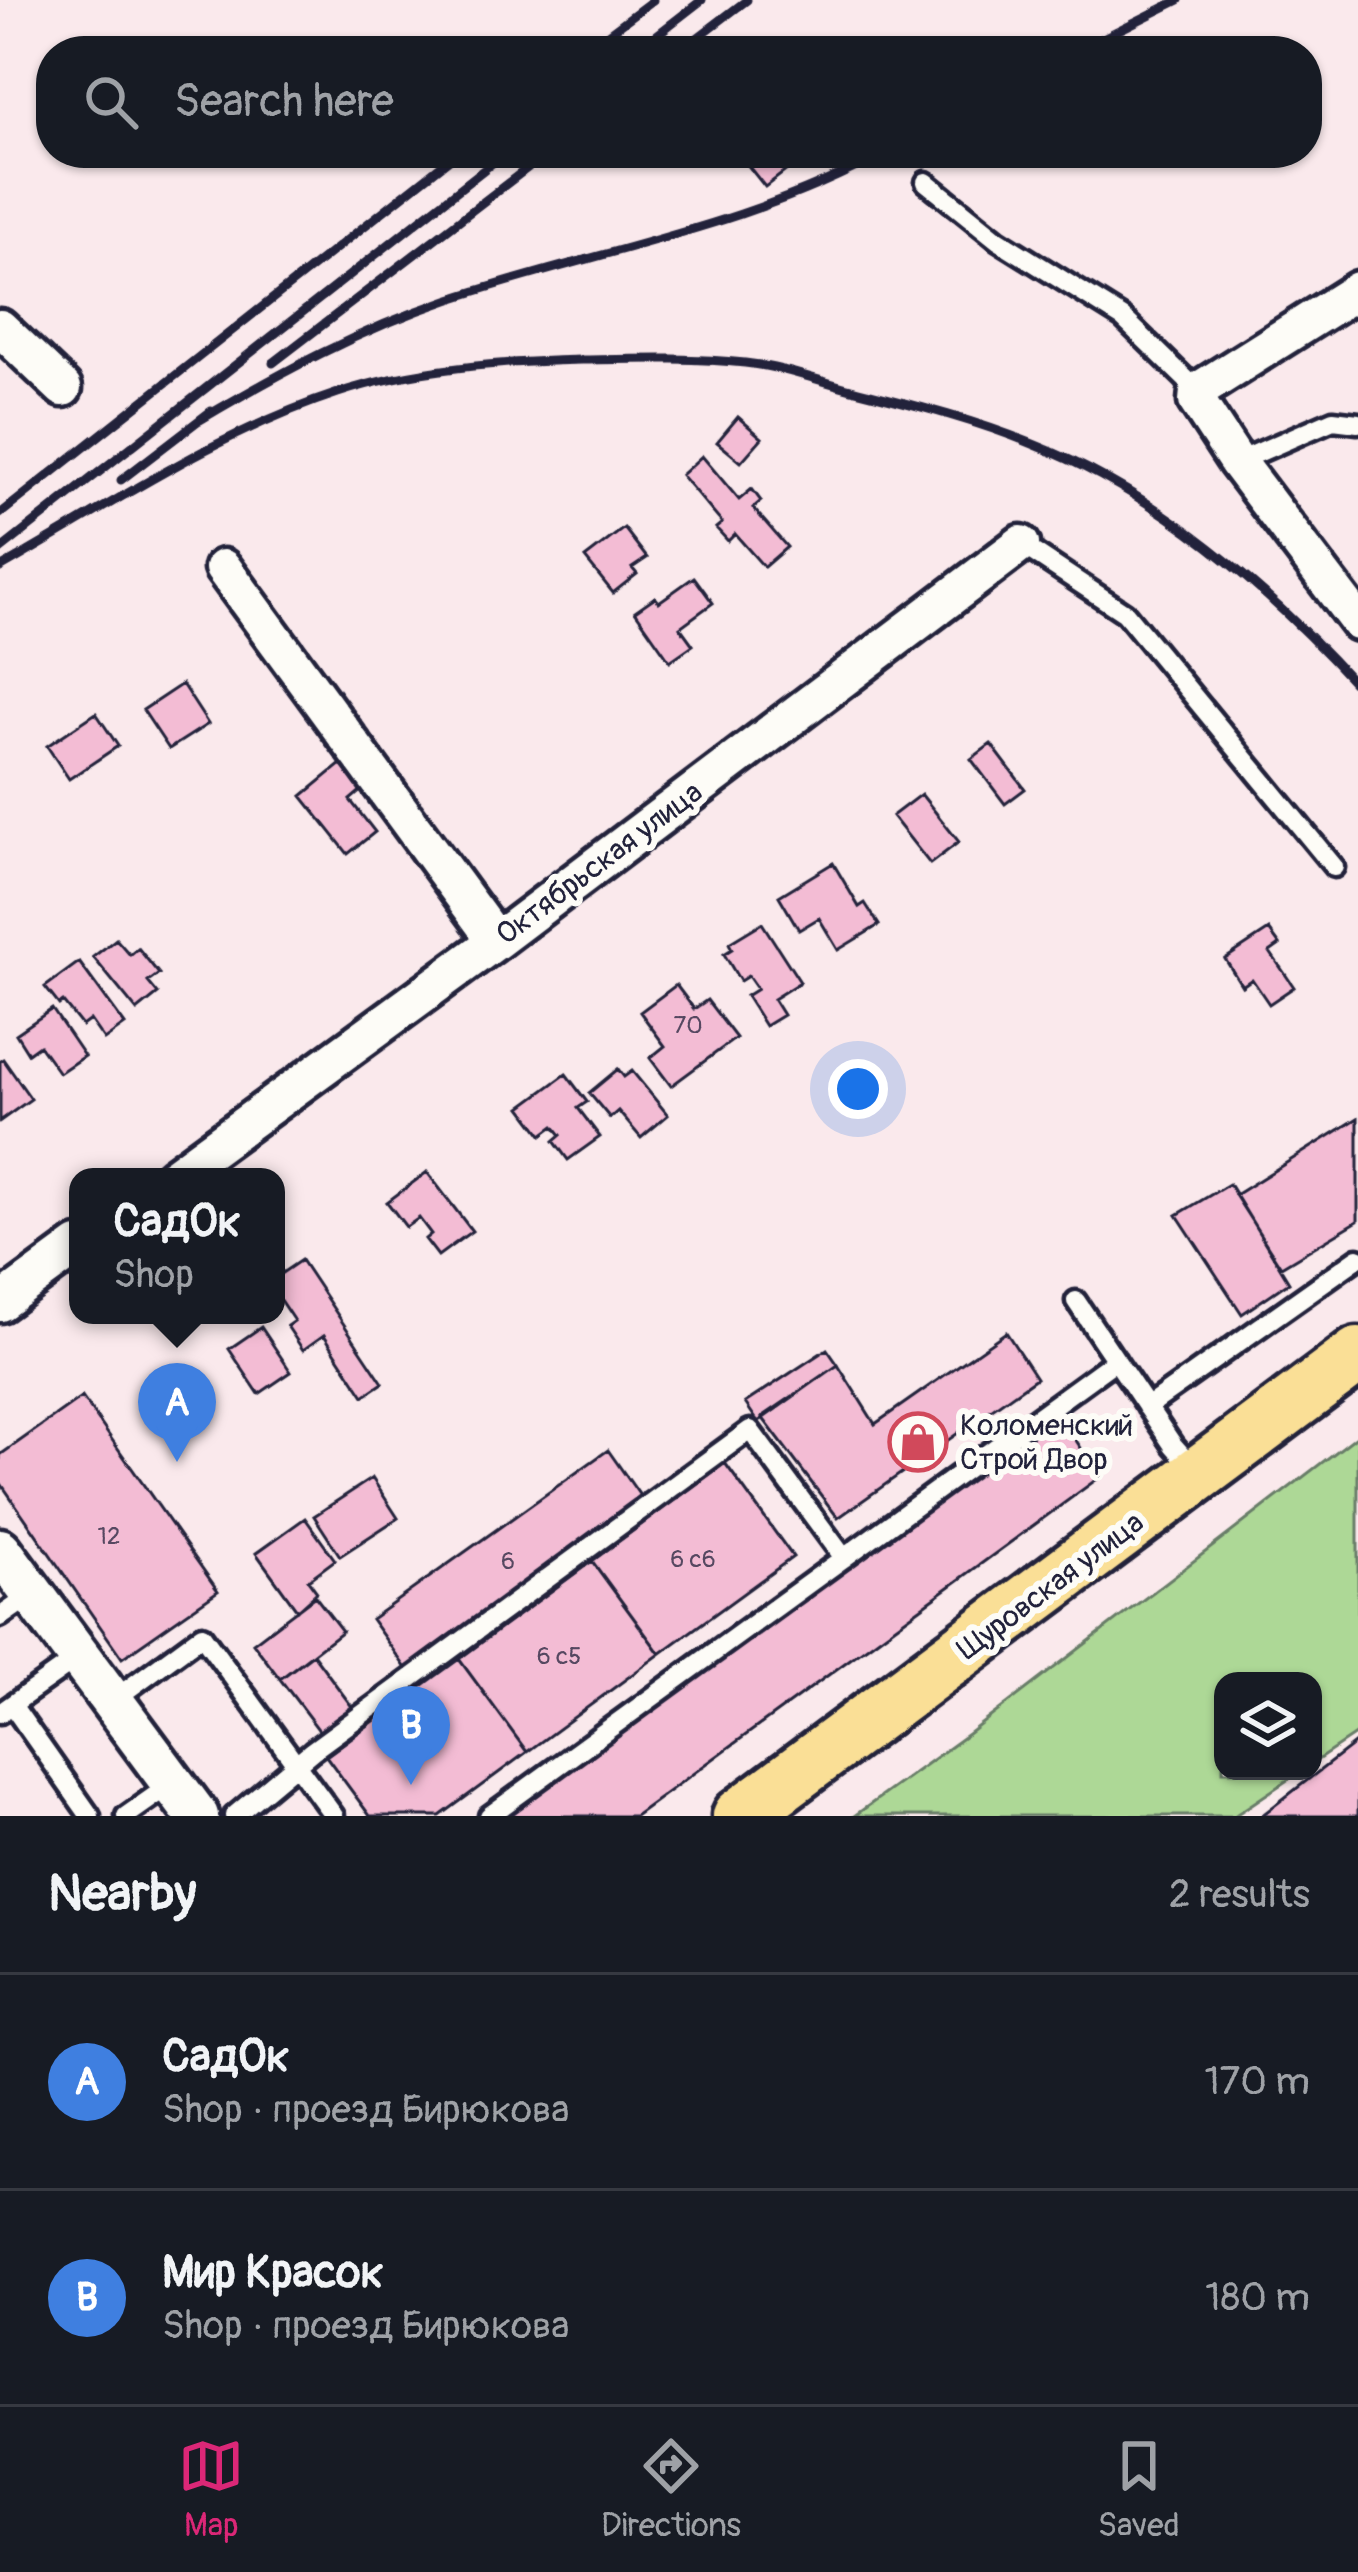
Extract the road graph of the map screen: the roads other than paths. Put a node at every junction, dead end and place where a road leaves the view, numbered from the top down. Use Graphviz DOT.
graph roads {
  1 [pos="926,182"];
  2 [pos="1358,290"];
  3 [pos="0,328"];
  4 [pos="63,388"];
  5 [pos="1198,391"];
  6 [pos="1358,424"];
  7 [pos="1237,462"];
  8 [pos="1021,544"];
  9 [pos="224,568"];
  10 [pos="1358,622"];
  11 [pos="1334,867"];
  12 [pos="496,941"];
  13 [pos="185,1168"];
  14 [pos="69,1253"];
  15 [pos="1358,1258"];
  16 [pos="1076,1300"];
  17 [pos="0,1303"];
  18 [pos="1358,1355"];
  19 [pos="1116,1360"];
  20 [pos="1148,1407"];
  21 [pos="1199,1475"];
  22 [pos="0,1550"];
  23 [pos="844,1558"];
  24 [pos="16,1606"];
  25 [pos="80,1657"];
  26 [pos="112,1701"];
  27 [pos="6,1709"];
  28 [pos="296,1764"];
  29 [pos="185,1800"];
  30 [pos="90,1816"];
  31 [pos="126,1816"];
  32 [pos="234,1816"];
  33 [pos="334,1816"];
  34 [pos="489,1816"];
  35 [pos="740,1816"];
  1 -- 5 [label="lane"];
  2 -- 5 [label="street"];
  3 -- 4 [label="street"];
  5 -- 7 [label="street"];
  6 -- 7 [label="lane"];
  7 -- 10 [label="street"];
  8 -- 11 [label="lane"];
  8 -- 12 [label="street, Октябрьская улица"];
  9 -- 12 [label="street"];
  12 -- 13 [label="street, Октябрьская улица"];
  14 -- 17 [label="street"];
  15 -- 20 [label="lane"];
  16 -- 19 [label="lane"];
  18 -- 21 [label="main road, Щуровская улица"];
  19 -- 20 [label="lane"];
  19 -- 23 [label="lane"];
  20 -- 21 [label="lane"];
  21 -- 35 [label="main road, Щуровская улица"];
  22 -- 24 [label="street"];
  23 -- 28 [label="lane"];
  23 -- 34 [label="lane"];
  24 -- 25 [label="street"];
  25 -- 26 [label="street"];
  25 -- 27 [label="lane"];
  26 -- 28 [label="lane"];
  26 -- 29 [label="street"];
  27 -- 30 [label="lane"];
  28 -- 32 [label="lane"];
  28 -- 33 [label="lane"];
  29 -- 31 [label="lane"];
}
